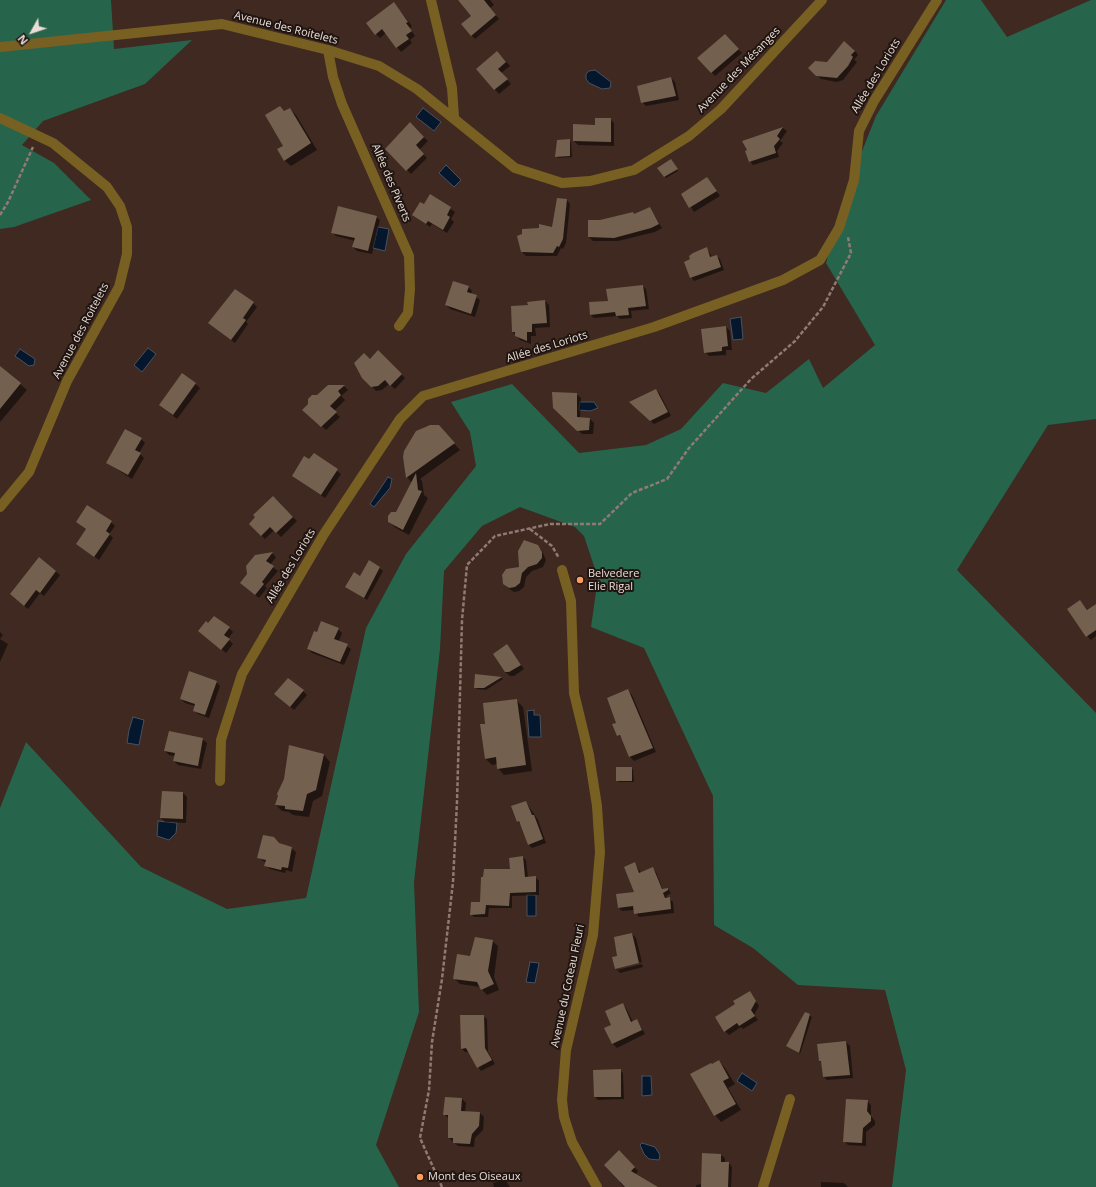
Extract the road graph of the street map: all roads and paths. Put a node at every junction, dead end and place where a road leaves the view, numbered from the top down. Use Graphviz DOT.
graph roads {
  1 [pos="431,0"];
  2 [pos="822,0"];
  3 [pos="937,0"];
  4 [pos="0,47"];
  5 [pos="328,50"];
  6 [pos="0,118"];
  7 [pos="454,118"];
  8 [pos="38,136"];
  9 [pos="0,215"];
  10 [pos="399,326"];
  11 [pos="0,507"];
  12 [pos="530,528"];
  13 [pos="562,570"];
  14 [pos="220,781"];
  15 [pos="790,1099"];
  16 [pos="597,1187"];
  17 [pos="763,1187"];
  1 -- 7 [label="street"];
  2 -- 7 [label="street, Avenue des Mésanges"];
  3 -- 14 [label="street, Allée des Loriots"];
  4 -- 5 [label="street, Avenue des Roitelets"];
  5 -- 7 [label="street, Avenue des Roitelets"];
  5 -- 10 [label="street, Allée des Piverts"];
  6 -- 8 [label="street, Avenue des Roitelets"];
  8 -- 9 [label="path"];
  8 -- 11 [label="street, Avenue des Roitelets"];
  12 -- 13 [label="path"];
  13 -- 16 [label="street, Avenue du Coteau Fleuri"];
  15 -- 17 [label="street"];
}
